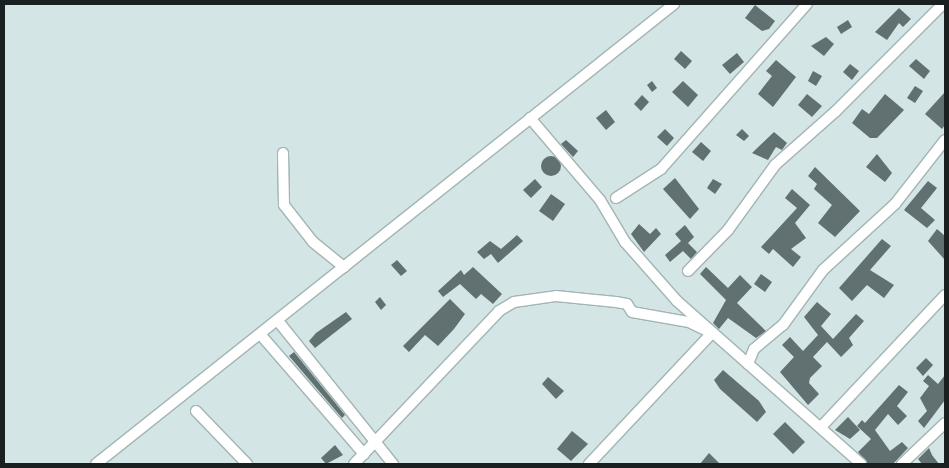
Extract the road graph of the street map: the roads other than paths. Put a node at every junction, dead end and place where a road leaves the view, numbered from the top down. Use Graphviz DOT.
graph roads {
  1 [pos="674,4"];
  2 [pos="807,4"];
  3 [pos="943,4"];
  4 [pos="530,118"];
  5 [pos="945,140"];
  6 [pos="282,153"];
  7 [pos="616,198"];
  8 [pos="344,267"];
  9 [pos="688,271"];
  10 [pos="945,295"];
  11 [pos="278,321"];
  12 [pos="712,332"];
  13 [pos="260,334"];
  14 [pos="748,364"];
  15 [pos="196,411"];
  16 [pos="945,423"];
  17 [pos="820,427"];
  18 [pos="376,442"];
  19 [pos="364,454"];
  20 [pos="858,462"];
  21 [pos="96,464"];
  22 [pos="247,464"];
  23 [pos="354,464"];
  24 [pos="393,464"];
  25 [pos="589,464"];
  26 [pos="844,464"];
  27 [pos="902,464"];
  1 -- 4 [label="street"];
  2 -- 7 [label="street"];
  3 -- 9 [label="street"];
  4 -- 8 [label="street"];
  4 -- 12 [label="street"];
  5 -- 14 [label="street"];
  6 -- 8 [label="street"];
  8 -- 11 [label="street"];
  10 -- 17 [label="street"];
  11 -- 13 [label="street"];
  11 -- 18 [label="street"];
  12 -- 14 [label="street"];
  12 -- 18 [label="street"];
  12 -- 25 [label="street"];
  13 -- 19 [label="street"];
  13 -- 21 [label="street"];
  14 -- 17 [label="street"];
  15 -- 22 [label="street"];
  16 -- 27 [label="street"];
  17 -- 20 [label="street"];
  18 -- 19 [label="street"];
  18 -- 24 [label="street"];
  19 -- 23 [label="street"];
  20 -- 26 [label="street"];
}
